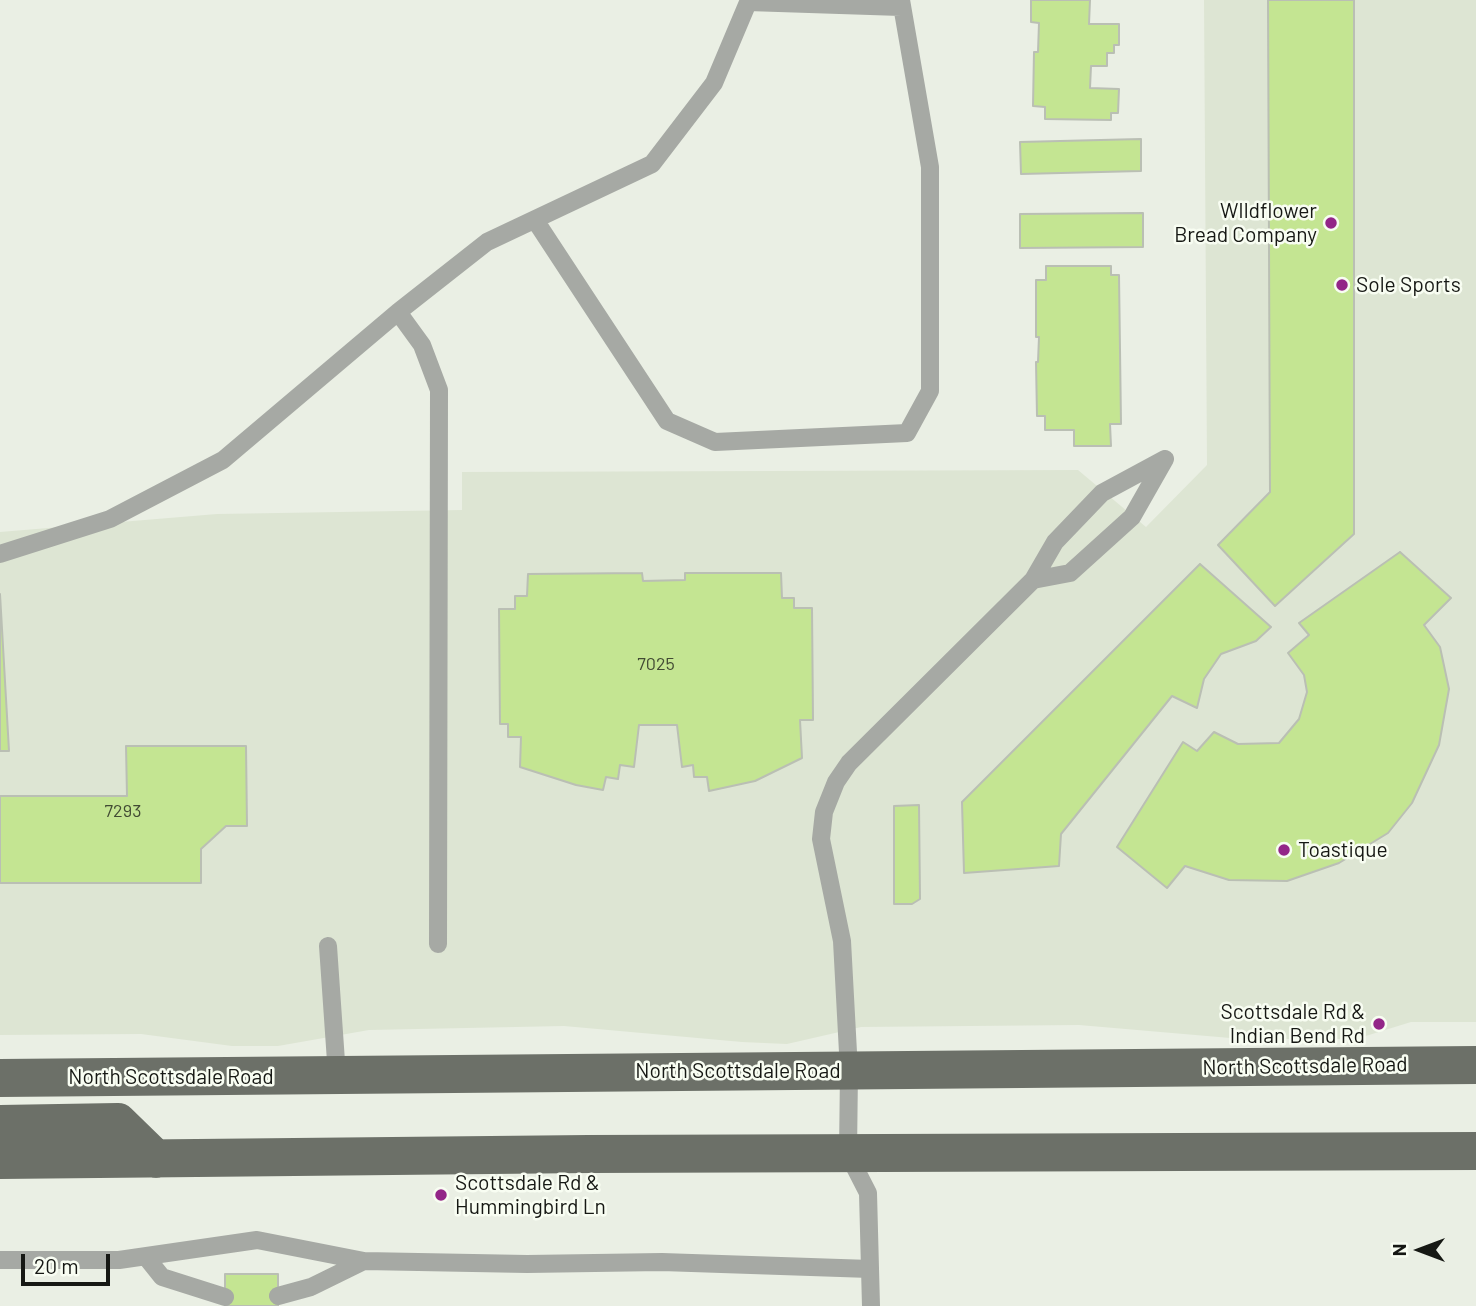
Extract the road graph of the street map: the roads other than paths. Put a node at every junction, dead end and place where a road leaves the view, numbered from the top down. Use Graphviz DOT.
graph roads {
  1 [pos="748,1"];
  2 [pos="901,4"];
  3 [pos="535,220"];
  4 [pos="398,312"];
  5 [pos="0,554"];
  6 [pos="1033,580"];
  7 [pos="438,944"];
  8 [pos="328,946"];
  9 [pos="1476,1065"];
  10 [pos="849,1071"];
  11 [pos="337,1076"];
  12 [pos="0,1079"];
  13 [pos="0,1124"];
  14 [pos="1476,1151"];
  15 [pos="848,1154"];
  16 [pos="156,1159"];
  17 [pos="0,1160"];
  18 [pos="146,1258"];
  19 [pos="0,1260"];
  20 [pos="364,1261"];
  21 [pos="870,1269"];
  22 [pos="278,1296"];
  23 [pos="225,1297"];
  24 [pos="871,1306"];
  1 -- 2 [label="lane"];
  1 -- 3 [label="lane"];
  2 -- 3 [label="lane"];
  3 -- 4 [label="lane"];
  4 -- 5 [label="lane"];
  4 -- 7 [label="lane"];
  6 -- 6 [label="lane"];
  6 -- 10 [label="lane"];
  8 -- 11 [label="lane"];
  9 -- 10 [label="main road, North Scottsdale Road"];
  10 -- 11 [label="main road, North Scottsdale Road"];
  10 -- 15 [label="lane"];
  11 -- 12 [label="main road, North Scottsdale Road"];
  13 -- 16 [label="main road"];
  14 -- 15 [label="main road"];
  15 -- 16 [label="main road"];
  15 -- 21 [label="lane"];
  16 -- 17 [label="main road"];
  18 -- 19 [label="lane"];
  18 -- 20 [label="lane"];
  18 -- 23 [label="lane"];
  20 -- 21 [label="lane"];
  20 -- 22 [label="lane"];
  21 -- 24 [label="lane"];
}
